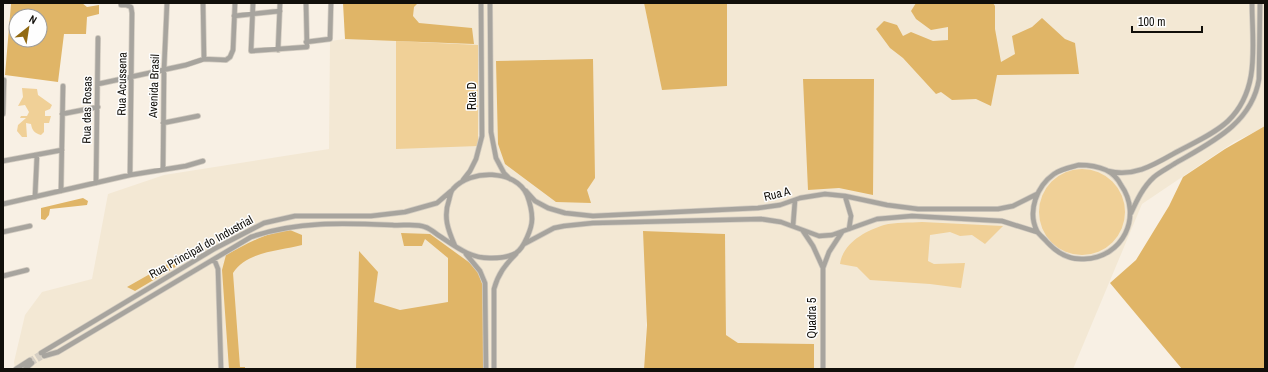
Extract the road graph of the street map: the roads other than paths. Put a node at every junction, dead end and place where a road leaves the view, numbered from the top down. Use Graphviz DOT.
graph roads {
  1 [pos="121,3"];
  2 [pos="167,3"];
  3 [pos="203,3"];
  4 [pos="235,3"];
  5 [pos="253,3"];
  6 [pos="280,3"];
  7 [pos="306,3"];
  8 [pos="331,3"];
  9 [pos="482,3"];
  10 [pos="490,3"];
  11 [pos="1252,3"];
  12 [pos="1260,3"];
  13 [pos="280,11"];
  14 [pos="252,13"];
  15 [pos="234,16"];
  16 [pos="98,38"];
  17 [pos="306,42"];
  18 [pos="278,50"];
  19 [pos="204,59"];
  20 [pos="164,70"];
  21 [pos="132,78"];
  22 [pos="4,80"];
  23 [pos="98,84"];
  24 [pos="63,86"];
  25 [pos="98,107"];
  26 [pos="3,114"];
  27 [pos="62,114"];
  28 [pos="198,116"];
  29 [pos="163,123"];
  30 [pos="62,150"];
  31 [pos="37,155"];
  32 [pos="3,161"];
  33 [pos="203,161"];
  34 [pos="163,169"];
  35 [pos="1108,171"];
  36 [pos="130,175"];
  37 [pos="513,181"];
  38 [pos="461,182"];
  39 [pos="96,183"];
  40 [pos="452,189"];
  41 [pos="524,190"];
  42 [pos="61,191"];
  43 [pos="1037,194"];
  44 [pos="845,196"];
  45 [pos="35,197"];
  46 [pos="795,200"];
  47 [pos="3,204"];
  48 [pos="640,215"];
  49 [pos="1131,215"];
  50 [pos="295,216"];
  51 [pos="640,222"];
  52 [pos="296,225"];
  53 [pos="30,226"];
  54 [pos="793,226"];
  55 [pos="849,229"];
  56 [pos="803,231"];
  57 [pos="3,232"];
  58 [pos="842,232"];
  59 [pos="1037,232"];
  60 [pos="524,244"];
  61 [pos="455,246"];
  62 [pos="464,253"];
  63 [pos="516,253"];
  64 [pos="214,259"];
  65 [pos="823,268"];
  66 [pos="27,270"];
  67 [pos="3,276"];
  68 [pos="52,345"];
  69 [pos="58,352"];
  70 [pos="16,369"];
  71 [pos="25,369"];
  72 [pos="221,369"];
  73 [pos="486,369"];
  74 [pos="494,369"];
  75 [pos="823,369"];
  1 -- 21 [label="street, Rua Acussena"];
  2 -- 20 [label="street, Avenida Brasil"];
  3 -- 19 [label="street"];
  4 -- 15 [label="street"];
  5 -- 14 [label="street"];
  6 -- 13 [label="street"];
  7 -- 17 [label="street"];
  8 -- 17 [label="street"];
  9 -- 38 [label="street, Rua D"];
  10 -- 37 [label="street, Rua D"];
  11 -- 35 [label="street"];
  12 -- 49 [label="street"];
  13 -- 14 [label="street"];
  13 -- 18 [label="street"];
  14 -- 15 [label="street"];
  14 -- 18 [label="street"];
  15 -- 19 [label="street"];
  16 -- 23 [label="street, Rua das Rosas"];
  17 -- 18 [label="street"];
  19 -- 20 [label="street"];
  20 -- 21 [label="street"];
  20 -- 29 [label="street, Avenida Brasil"];
  21 -- 23 [label="street"];
  21 -- 36 [label="street, Rua Acussena"];
  22 -- 26 [label="street"];
  23 -- 25 [label="street, Rua das Rosas"];
  24 -- 27 [label="street"];
  25 -- 27 [label="street"];
  25 -- 39 [label="street, Rua das Rosas"];
  27 -- 30 [label="street"];
  28 -- 29 [label="street"];
  29 -- 34 [label="street, Avenida Brasil"];
  30 -- 31 [label="street"];
  30 -- 42 [label="street"];
  31 -- 32 [label="street"];
  31 -- 45 [label="street"];
  33 -- 34 [label="street"];
  34 -- 36 [label="street"];
  35 -- 43 [label="street"];
  35 -- 49 [label="street"];
  36 -- 39 [label="street"];
  37 -- 38 [label="street"];
  37 -- 41 [label="street"];
  38 -- 40 [label="street"];
  39 -- 42 [label="street"];
  40 -- 50 [label="street, Rua Principal do Industrial"];
  40 -- 61 [label="street"];
  41 -- 48 [label="street, Rua A"];
  41 -- 60 [label="street"];
  42 -- 45 [label="street"];
  43 -- 44 [label="street, Rua A"];
  43 -- 59 [label="street"];
  44 -- 46 [label="street, Rua A"];
  44 -- 55 [label="street"];
  45 -- 47 [label="street"];
  46 -- 48 [label="street, Rua A"];
  46 -- 54 [label="street"];
  48 -- 51 [label="street"];
  49 -- 59 [label="street"];
  50 -- 52 [label="street"];
  50 -- 68 [label="street, Rua Principal do Industrial"];
  51 -- 54 [label="street, Rua A"];
  51 -- 60 [label="street, Rua A"];
  52 -- 61 [label="street, Rua Principal do Industrial"];
  52 -- 64 [label="street, Rua Principal do Industrial"];
  53 -- 57 [label="street"];
  54 -- 56 [label="street, Rua A"];
  55 -- 58 [label="street, Rua A"];
  55 -- 59 [label="street, Rua A"];
  56 -- 58 [label="street, Rua A"];
  56 -- 65 [label="street, Quadra 5"];
  58 -- 65 [label="street, Quadra 5"];
  60 -- 63 [label="street"];
  61 -- 62 [label="street"];
  62 -- 63 [label="street"];
  62 -- 73 [label="street"];
  63 -- 74 [label="street"];
  64 -- 69 [label="street, Rua Principal do Industrial"];
  64 -- 72 [label="street"];
  65 -- 75 [label="street, Quadra 5"];
  66 -- 67 [label="street"];
  68 -- 69 [label="street"];
  68 -- 69 [label="street, Rua Principal do Industrial"];
  70 -- 71 [label="street"];
}
